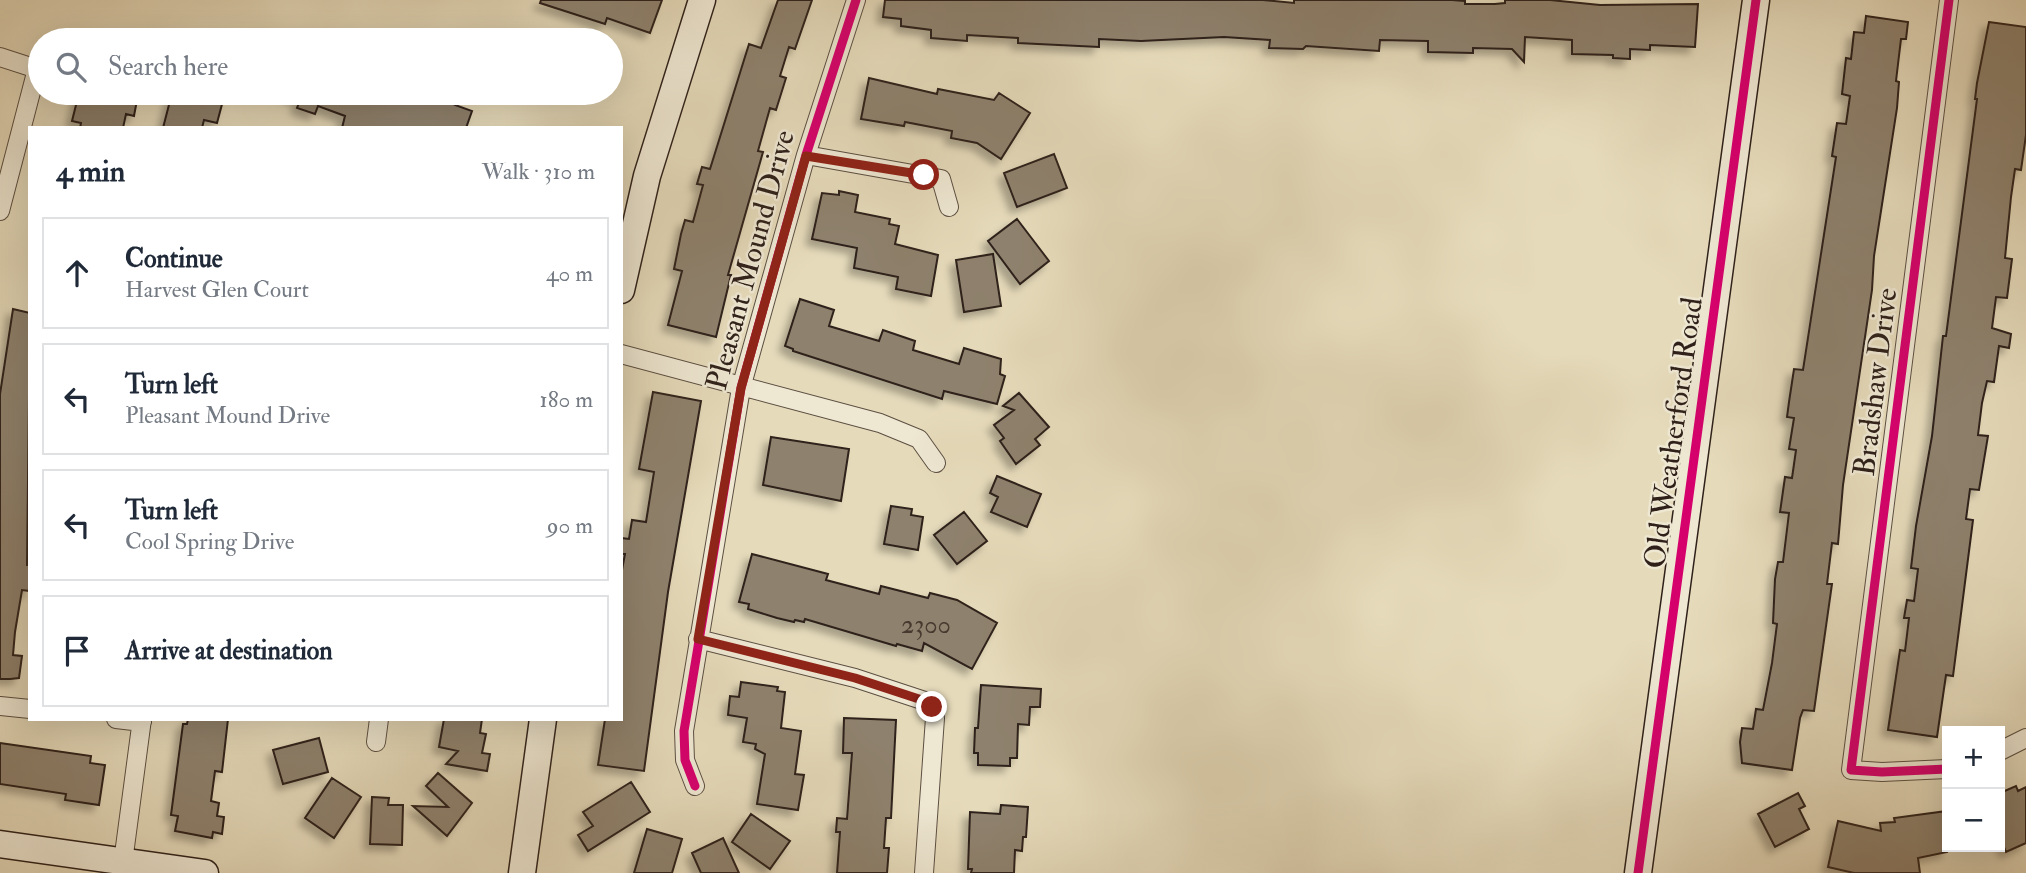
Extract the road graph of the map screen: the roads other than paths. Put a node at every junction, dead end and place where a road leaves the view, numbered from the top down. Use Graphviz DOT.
graph roads {
  1 [pos="702,0"];
  2 [pos="856,0"];
  3 [pos="1756,0"];
  4 [pos="1949,0"];
  5 [pos="0,57"];
  6 [pos="28,66"];
  7 [pos="28,104"];
  8 [pos="806,156"];
  9 [pos="949,207"];
  10 [pos="0,211"];
  11 [pos="623,281"];
  12 [pos="623,355"];
  13 [pos="741,388"];
  14 [pos="936,464"];
  15 [pos="698,639"];
  16 [pos="0,706"];
  17 [pos="28,709"];
  18 [pos="142,721"];
  19 [pos="379,721"];
  20 [pos="543,721"];
  21 [pos="2026,738"];
  22 [pos="376,742"];
  23 [pos="2005,748"];
  24 [pos="1942,769"];
  25 [pos="695,786"];
  26 [pos="0,844"];
  27 [pos="123,862"];
  28 [pos="205,873"];
  29 [pos="522,873"];
  30 [pos="924,873"];
  31 [pos="1638,873"];
  1 -- 11 [label="street"];
  2 -- 8 [label="street, Pleasant Mound Drive"];
  3 -- 31 [label="street, Old Weatherford Road"];
  4 -- 24 [label="street, Bradshaw Drive"];
  5 -- 6 [label="street"];
  7 -- 10 [label="street"];
  8 -- 9 [label="street"];
  8 -- 13 [label="street, Pleasant Mound Drive"];
  12 -- 13 [label="street"];
  13 -- 14 [label="street"];
  13 -- 15 [label="street, Pleasant Mound Drive"];
  15 -- 25 [label="street, Pleasant Mound Drive"];
  15 -- 30 [label="street"];
  16 -- 17 [label="street"];
  18 -- 27 [label="street"];
  19 -- 22 [label="street"];
  20 -- 29 [label="street"];
  21 -- 23 [label="street"];
  26 -- 27 [label="street"];
  27 -- 28 [label="street"];
}
